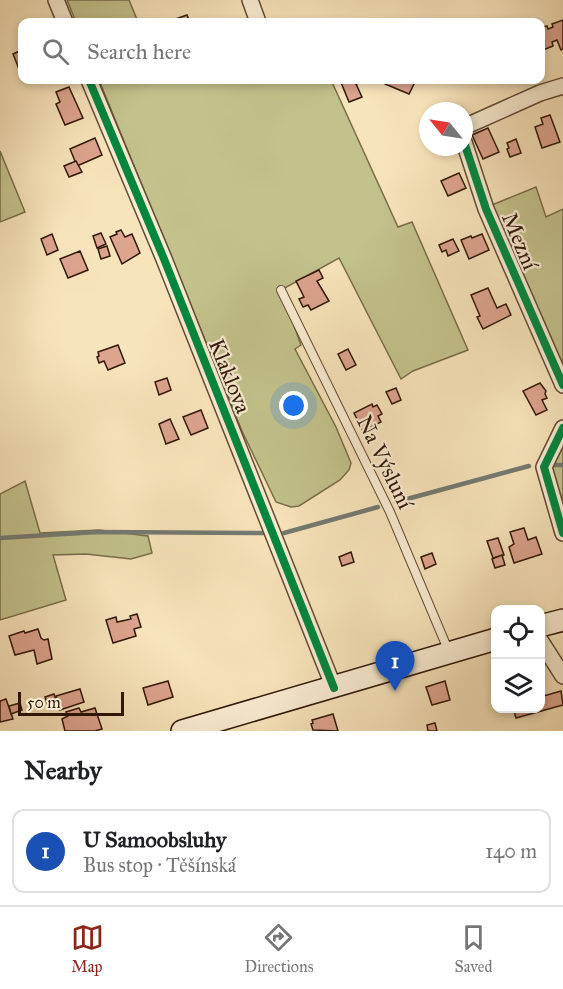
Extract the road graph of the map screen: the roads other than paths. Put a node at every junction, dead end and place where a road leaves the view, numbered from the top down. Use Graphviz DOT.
graph roads {
  1 [pos="56,0"];
  2 [pos="250,0"];
  3 [pos="63,18"];
  4 [pos="257,18"];
  5 [pos="91,84"];
  6 [pos="563,86"];
  7 [pos="473,123"];
  8 [pos="469,156"];
  9 [pos="281,290"];
  10 [pos="563,385"];
  11 [pos="563,428"];
  12 [pos="563,533"];
  13 [pos="548,627"];
  14 [pos="491,640"];
  15 [pos="449,653"];
  16 [pos="560,670"];
  17 [pos="334,688"];
  18 [pos="182,731"];
  1 -- 3 [label="street"];
  2 -- 4 [label="street"];
  5 -- 17 [label="street, Klaklova"];
  6 -- 7 [label="street"];
  8 -- 10 [label="street, Mezní"];
  9 -- 15 [label="lane, Na Výsluní"];
  11 -- 12 [label="street"];
  13 -- 16 [label="street"];
  14 -- 15 [label="main road"];
  15 -- 17 [label="main road"];
  17 -- 18 [label="main road"];
}
